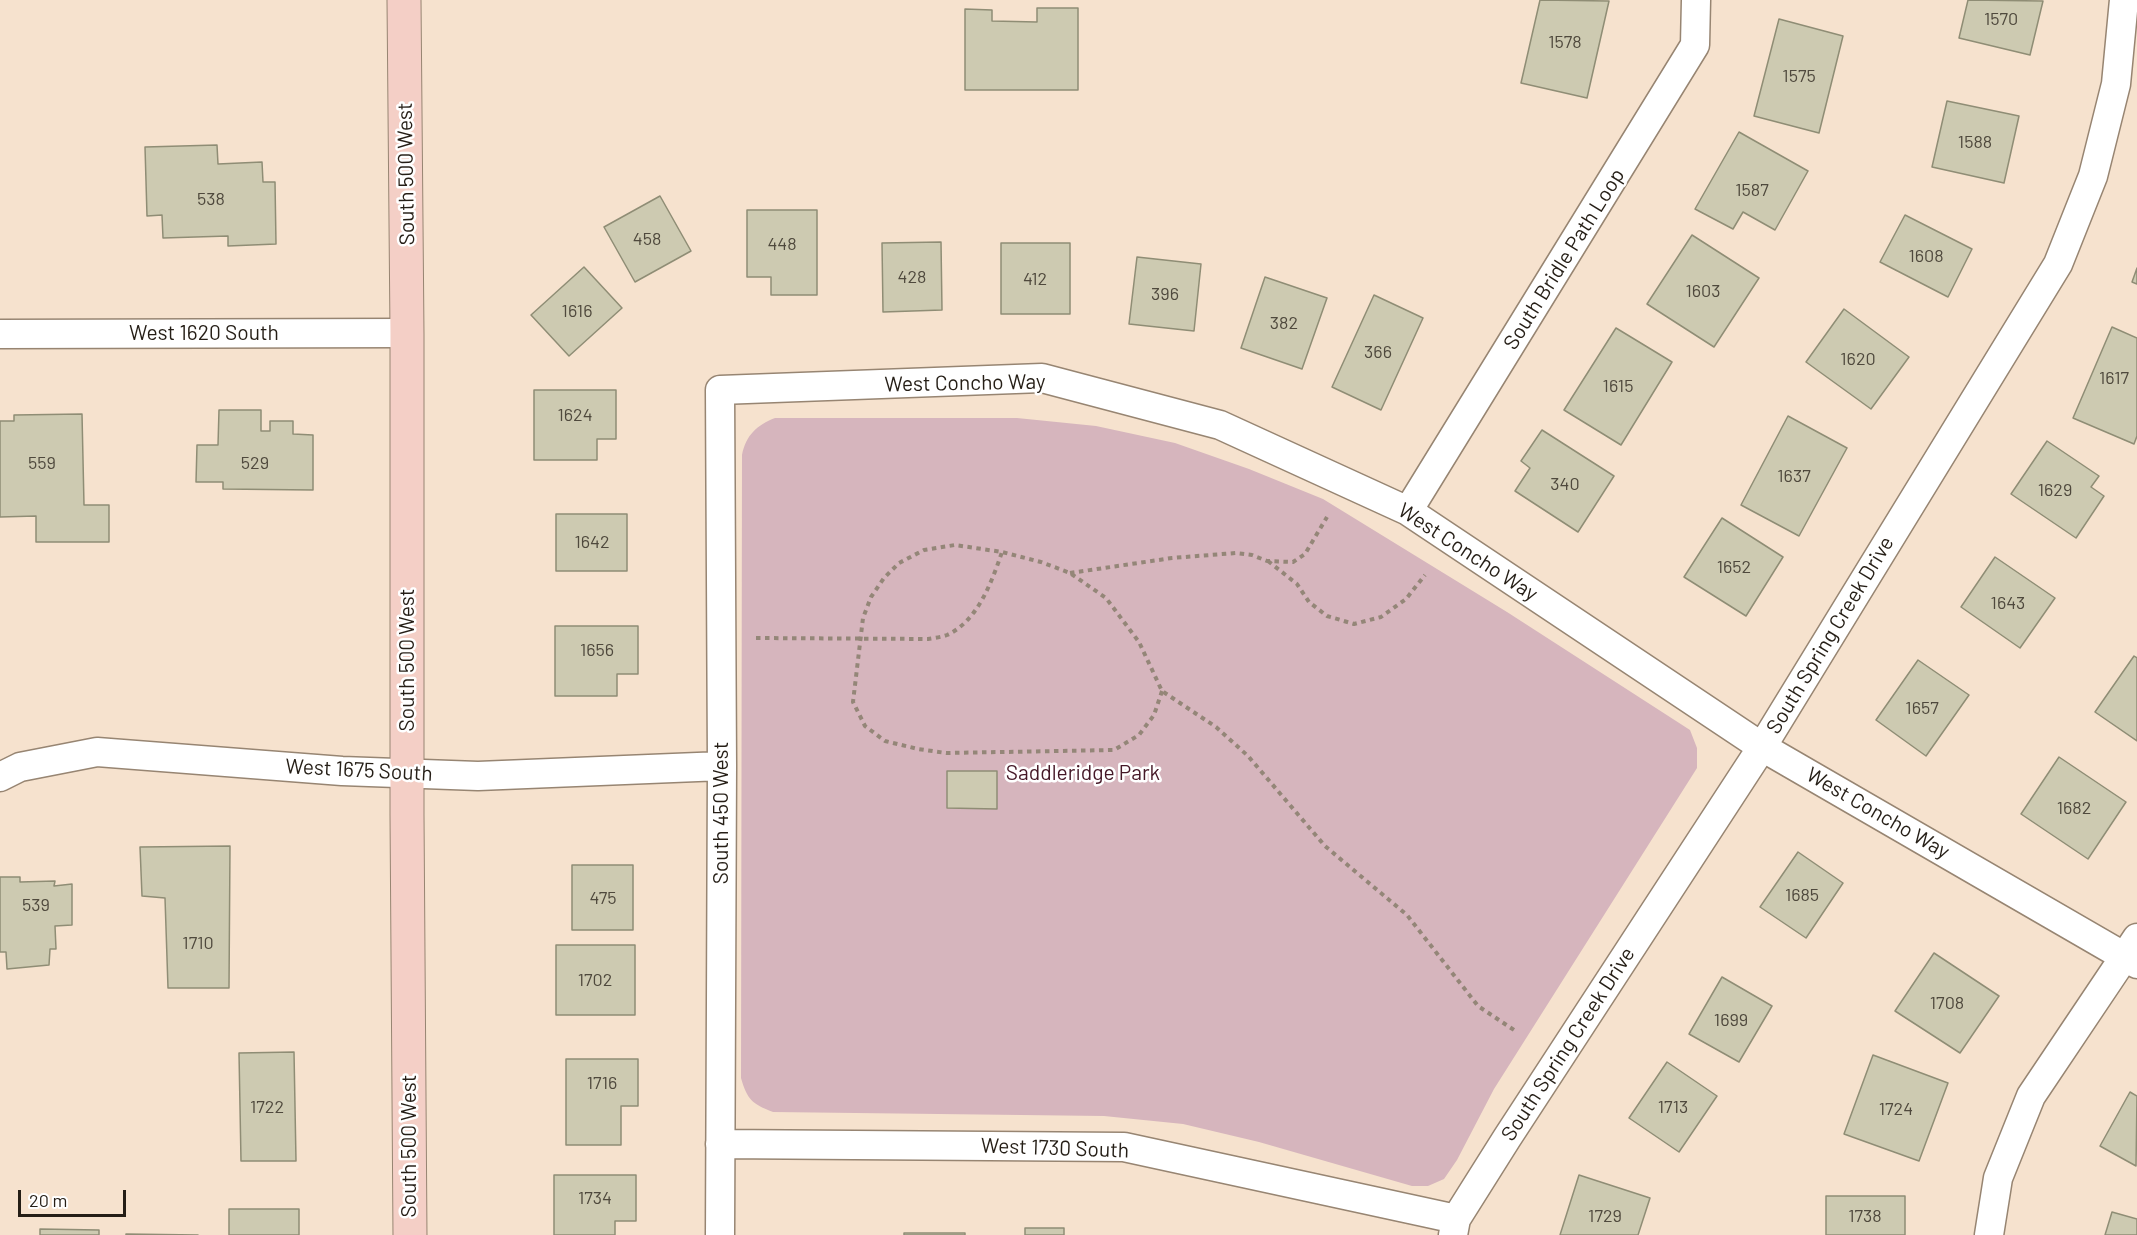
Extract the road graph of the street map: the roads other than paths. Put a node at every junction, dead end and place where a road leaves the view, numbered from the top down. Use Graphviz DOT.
graph roads {
  1 [pos="404,0"];
  2 [pos="1696,0"];
  3 [pos="2124,0"];
  4 [pos="407,333"];
  5 [pos="0,334"];
  6 [pos="720,390"];
  7 [pos="1408,511"];
  8 [pos="1762,747"];
  9 [pos="722,766"];
  10 [pos="407,774"];
  11 [pos="0,777"];
  12 [pos="2133,953"];
  13 [pos="720,1144"];
  14 [pos="1454,1227"];
  15 [pos="410,1235"];
  16 [pos="720,1235"];
  17 [pos="1989,1235"];
  1 -- 4 [label="street, South 500 West"];
  2 -- 7 [label="street, South Bridle Path Loop"];
  3 -- 8 [label="street, South Spring Creek Drive"];
  4 -- 5 [label="street, West 1620 South"];
  4 -- 10 [label="street, South 500 West"];
  6 -- 7 [label="street, West Concho Way"];
  6 -- 9 [label="street, South 450 West"];
  7 -- 8 [label="street, West Concho Way"];
  8 -- 12 [label="street, West Concho Way"];
  8 -- 14 [label="street, South Spring Creek Drive"];
  9 -- 10 [label="street, West 1675 South"];
  9 -- 13 [label="street, South 450 West"];
  10 -- 11 [label="street, West 1675 South"];
  10 -- 15 [label="street, South 500 West"];
  12 -- 17 [label="street"];
  13 -- 14 [label="street, West 1730 South"];
  13 -- 16 [label="street, South 450 West"];
}
